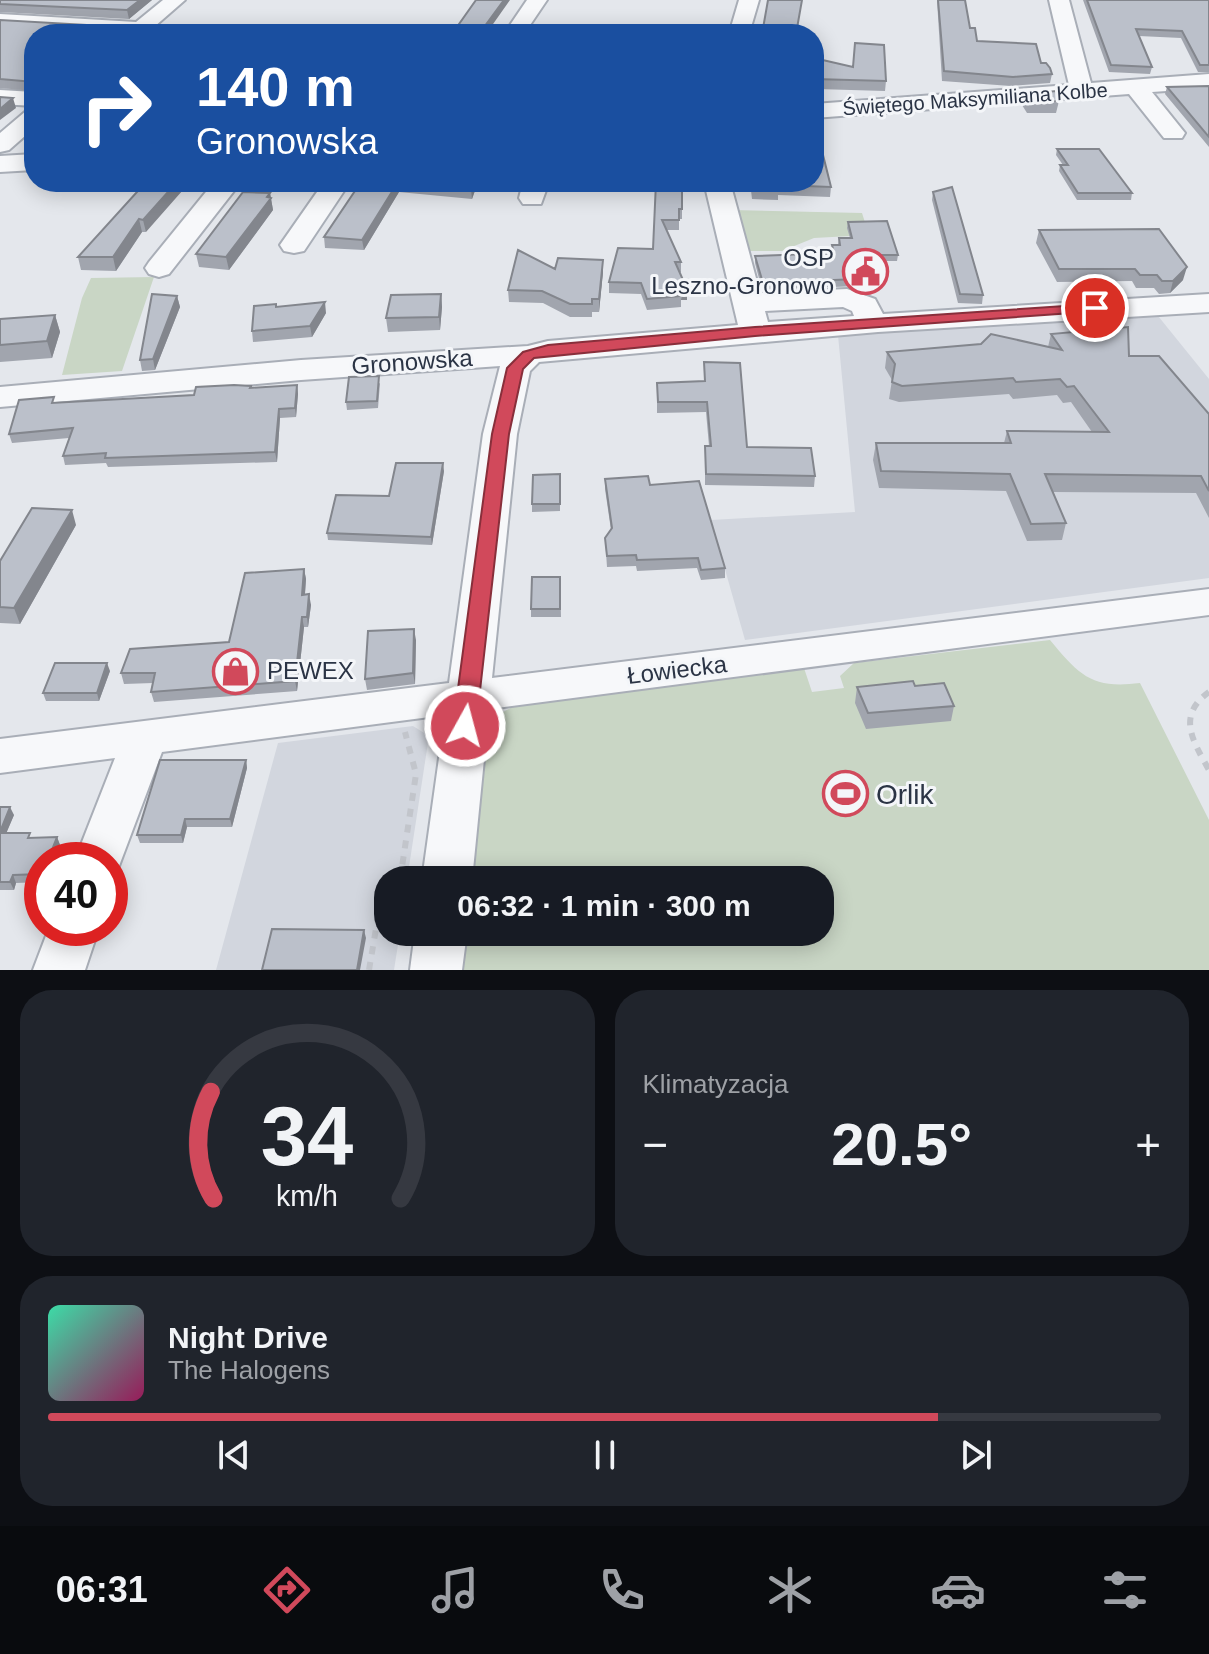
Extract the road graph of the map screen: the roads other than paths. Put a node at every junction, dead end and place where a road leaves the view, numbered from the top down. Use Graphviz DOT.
graph roads {
  1 [pos="175,0"];
  2 [pos="537,0"];
  3 [pos="749,0"];
  4 [pos="1059,0"];
  5 [pos="0,20"];
  6 [pos="49,24"];
  7 [pos="145,24"];
  8 [pos="521,24"];
  9 [pos="742,24"];
  10 [pos="1209,81"];
  11 [pos="1135,86"];
  12 [pos="1082,90"];
  13 [pos="0,97"];
  14 [pos="24,98"];
  15 [pos="824,110"];
  16 [pos="24,125"];
  17 [pos="1173,133"];
  18 [pos="0,145"];
  19 [pos="24,163"];
  20 [pos="0,164"];
  21 [pos="220,192"];
  22 [pos="330,192"];
  23 [pos="719,192"];
  24 [pos="294,245"];
  25 [pos="159,268"];
  26 [pos="1209,303"];
  27 [pos="752,317"];
  28 [pos="528,355"];
  29 [pos="0,397"];
  30 [pos="1209,602"];
  31 [pos="468,695"];
  32 [pos="145,737"];
  33 [pos="0,756"];
  34 [pos="106,842"];
  35 [pos="449,866"];
  36 [pos="68,946"];
  37 [pos="439,946"];
  38 [pos="59,970"];
  39 [pos="436,970"];
  1 -- 7 [label="street"];
  2 -- 8 [label="street"];
  3 -- 9 [label="street"];
  4 -- 12 [label="street"];
  5 -- 6 [label="street"];
  10 -- 11 [label="street, Świętego Maksymiliana Kolbe"];
  11 -- 12 [label="street, Świętego Maksymiliana Kolbe"];
  11 -- 17 [label="street, Świętego Maksymiliana Kolbe"];
  12 -- 15 [label="street, Świętego Maksymiliana Kolbe"];
  13 -- 14 [label="street"];
  16 -- 18 [label="street"];
  19 -- 20 [label="street"];
  21 -- 25 [label="street"];
  22 -- 24 [label="street"];
  23 -- 27 [label="street"];
  26 -- 27 [label="street, Gronowska"];
  27 -- 28 [label="street, Gronowska"];
  28 -- 29 [label="street, Gronowska"];
  28 -- 31 [label="street"];
  30 -- 31 [label="street, Łowiecka"];
  31 -- 32 [label="street, Łowiecka"];
  31 -- 35 [label="street"];
  32 -- 33 [label="street, Łowiecka"];
  32 -- 34 [label="street"];
  36 -- 38 [label="street"];
  37 -- 39 [label="street"];
}
